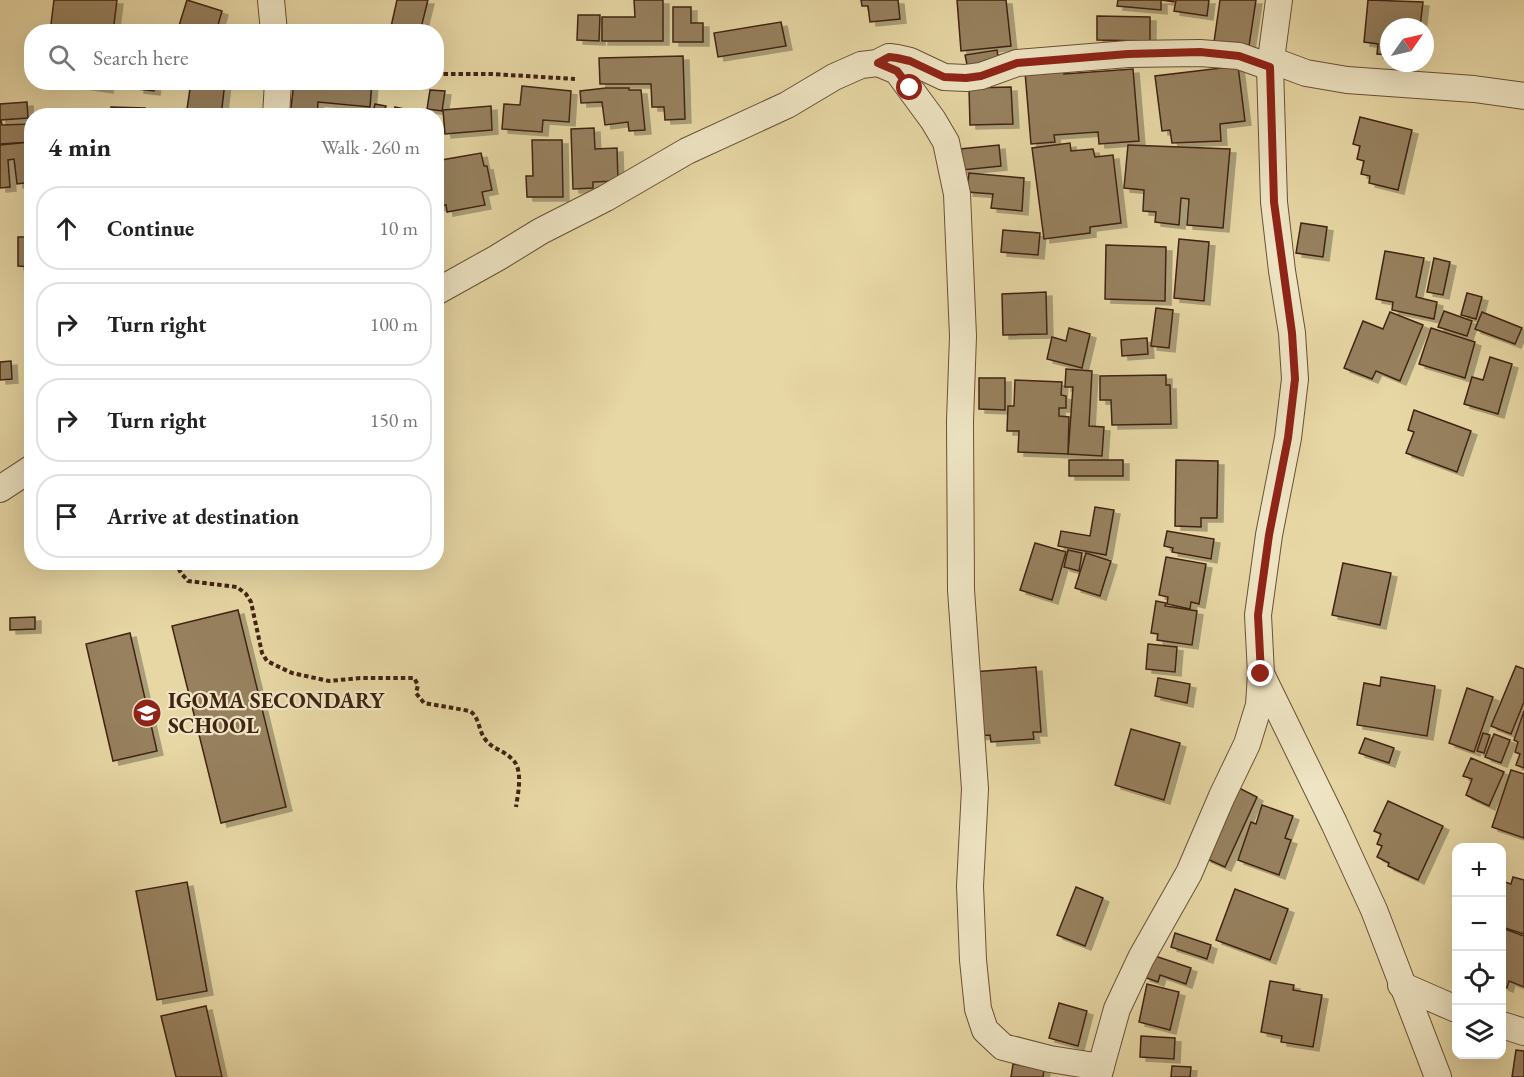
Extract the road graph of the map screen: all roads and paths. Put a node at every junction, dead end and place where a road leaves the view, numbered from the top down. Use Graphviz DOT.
graph roads {
  1 [pos="271,0"];
  2 [pos="1279,0"];
  3 [pos="273,24"];
  4 [pos="878,63"];
  5 [pos="1270,64"];
  6 [pos="444,74"];
  7 [pos="575,78"];
  8 [pos="278,90"];
  9 [pos="1524,96"];
  10 [pos="276,108"];
  11 [pos="444,288"];
  12 [pos="24,473"];
  13 [pos="0,489"];
  14 [pos="179,570"];
  15 [pos="1261,674"];
  16 [pos="516,807"];
  17 [pos="1401,985"];
  18 [pos="1452,1006"];
  19 [pos="1506,1026"];
  20 [pos="1524,1032"];
  21 [pos="1100,1072"];
  22 [pos="1438,1077"];
  1 -- 3 [label="street"];
  2 -- 5 [label="street"];
  4 -- 5 [label="street"];
  4 -- 11 [label="street"];
  4 -- 21 [label="street"];
  5 -- 9 [label="street"];
  5 -- 15 [label="street"];
  6 -- 7 [label="path"];
  8 -- 10 [label="street"];
  12 -- 13 [label="street"];
  14 -- 16 [label="path"];
  15 -- 17 [label="street"];
  15 -- 21 [label="street"];
  17 -- 18 [label="street"];
  17 -- 22 [label="street"];
  19 -- 20 [label="street"];
}
